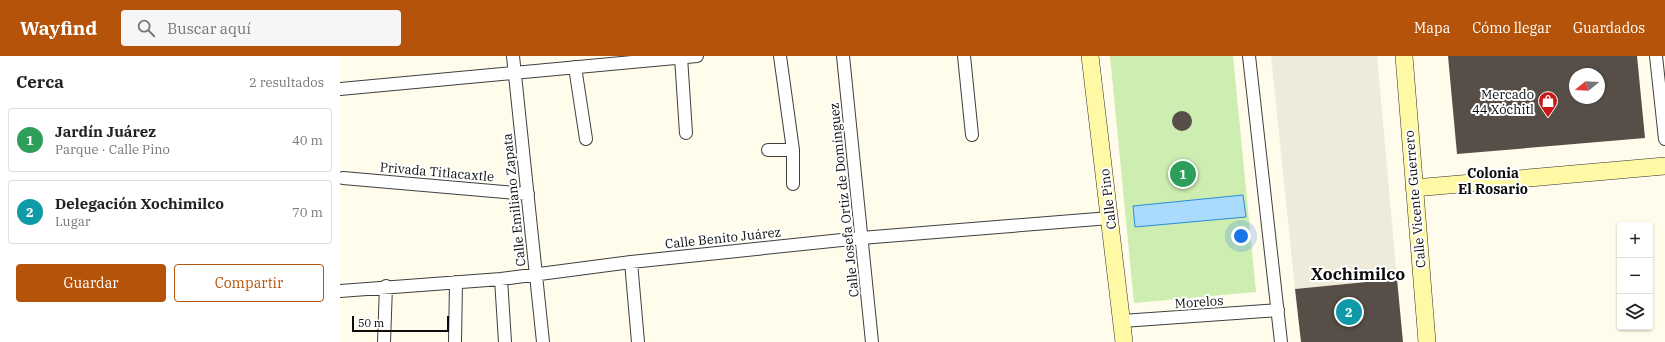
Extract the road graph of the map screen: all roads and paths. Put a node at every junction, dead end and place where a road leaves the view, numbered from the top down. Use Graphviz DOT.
graph roads {
  1 [pos="513,56"];
  2 [pos="697,56"];
  3 [pos="780,56"];
  4 [pos="843,56"];
  5 [pos="964,56"];
  6 [pos="1090,56"];
  7 [pos="1249,56"];
  8 [pos="1404,56"];
  9 [pos="1656,56"];
  10 [pos="681,57"];
  11 [pos="575,67"];
  12 [pos="515,72"];
  13 [pos="340,89"];
  14 [pos="686,133"];
  15 [pos="972,135"];
  16 [pos="586,139"];
  17 [pos="1665,139"];
  18 [pos="768,150"];
  19 [pos="793,150"];
  20 [pos="1665,166"];
  21 [pos="344,178"];
  22 [pos="793,184"];
  23 [pos="1414,188"];
  24 [pos="528,194"];
  25 [pos="1110,218"];
  26 [pos="861,238"];
  27 [pos="631,262"];
  28 [pos="536,274"];
  29 [pos="501,278"];
  30 [pos="456,282"];
  31 [pos="386,286"];
  32 [pos="340,291"];
  33 [pos="1278,310"];
  34 [pos="1122,321"];
  35 [pos="384,342"];
  36 [pos="455,342"];
  37 [pos="505,342"];
  38 [pos="543,342"];
  39 [pos="638,342"];
  40 [pos="872,342"];
  41 [pos="1124,342"];
  42 [pos="1281,342"];
  43 [pos="1427,342"];
  1 -- 12 [label="street, Calle Emiliano Zapata"];
  2 -- 10 [label="street"];
  3 -- 19 [label="street"];
  4 -- 26 [label="street, Calle Josefa Ortiz de Domínguez"];
  5 -- 15 [label="street"];
  6 -- 25 [label="street, Calle Pino"];
  7 -- 33 [label="street"];
  8 -- 23 [label="street, Calle Vicente Guerrero"];
  9 -- 17 [label="street"];
  10 -- 11 [label="street"];
  10 -- 14 [label="street"];
  11 -- 12 [label="street"];
  11 -- 16 [label="street"];
  12 -- 13 [label="street"];
  12 -- 24 [label="street, Calle Emiliano Zapata"];
  18 -- 19 [label="street"];
  19 -- 22 [label="street"];
  20 -- 23 [label="street"];
  21 -- 24 [label="street, Privada Titlacaxtle"];
  23 -- 43 [label="street, Calle Vicente Guerrero"];
  24 -- 28 [label="street, Calle Emiliano Zapata"];
  25 -- 26 [label="street, Calle Benito Juárez"];
  25 -- 34 [label="street, Calle Pino"];
  26 -- 27 [label="street, Calle Benito Juárez"];
  26 -- 40 [label="street, Calle Josefa Ortiz de Domínguez"];
  27 -- 28 [label="street, Calle Benito Juárez"];
  27 -- 39 [label="street"];
  28 -- 29 [label="street, Calle Benito Juárez"];
  28 -- 38 [label="street, Calle Emiliano Zapata"];
  29 -- 30 [label="street, Calle Benito Juárez"];
  29 -- 37 [label="street"];
  30 -- 31 [label="street, Calle Benito Juárez"];
  30 -- 36 [label="street"];
  31 -- 32 [label="street, Calle Benito Juárez"];
  31 -- 35 [label="street"];
  33 -- 34 [label="street, Morelos"];
  33 -- 42 [label="street"];
  34 -- 41 [label="street, Calle Pino"];
}
